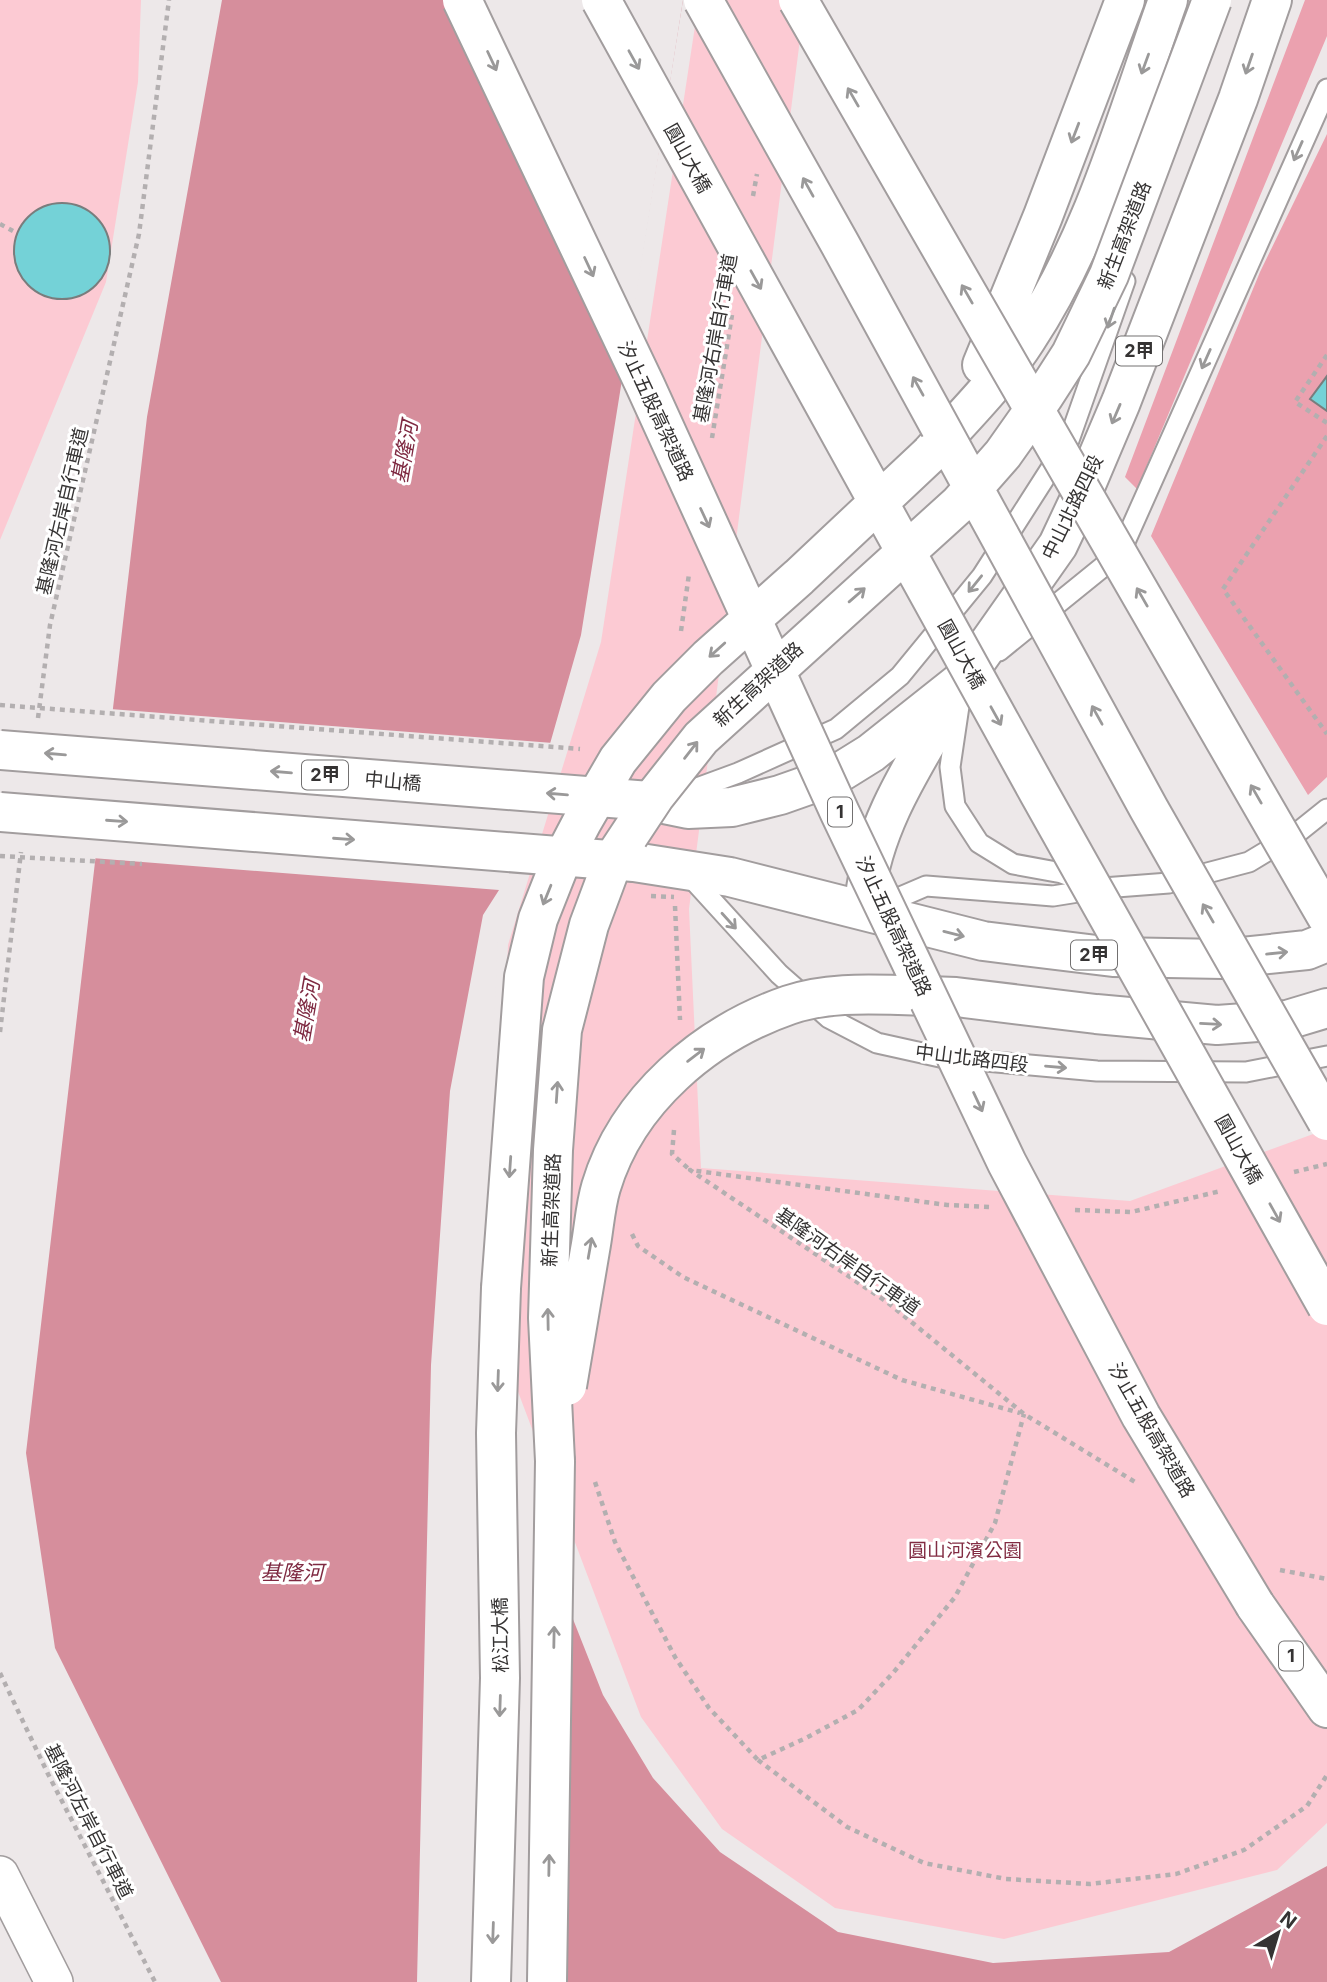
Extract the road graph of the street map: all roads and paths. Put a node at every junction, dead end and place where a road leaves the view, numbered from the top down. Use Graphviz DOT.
graph roads {
  1 [pos="169,0"];
  2 [pos="462,0"];
  3 [pos="601,0"];
  4 [pos="703,0"];
  5 [pos="798,0"];
  6 [pos="1125,0"];
  7 [pos="1168,0"];
  8 [pos="1212,0"];
  9 [pos="1225,0"];
  10 [pos="1272,0"];
  11 [pos="1327,89"];
  12 [pos="759,164"];
  13 [pos="752,205"];
  14 [pos="0,225"];
  15 [pos="13,231"];
  16 [pos="733,314"];
  17 [pos="1327,355"];
  18 [pos="1327,423"];
  19 [pos="1327,436"];
  20 [pos="710,451"];
  21 [pos="930,454"];
  22 [pos="690,573"];
  23 [pos="679,641"];
  24 [pos="962,680"];
  25 [pos="0,705"];
  26 [pos="38,719"];
  27 [pos="1327,734"];
  28 [pos="589,749"];
  29 [pos="0,750"];
  30 [pos="655,801"];
  31 [pos="1327,808"];
  32 [pos="11,826"];
  33 [pos="684,870"];
  34 [pos="1103,888"];
  35 [pos="864,912"];
  36 [pos="1327,917"];
  37 [pos="1327,942"];
  38 [pos="1327,1008"];
  39 [pos="0,1032"];
  40 [pos="1327,1056"];
  41 [pos="1327,1121"];
  42 [pos="1327,1164"];
  43 [pos="1286,1175"];
  44 [pos="1234,1188"];
  45 [pos="999,1207"];
  46 [pos="1065,1209"];
  47 [pos="626,1222"];
  48 [pos="501,1288"];
  49 [pos="1327,1306"];
  50 [pos="1024,1414"];
  51 [pos="555,1461"];
  52 [pos="593,1478"];
  53 [pos="0,1673"];
  54 [pos="1327,1708"];
  55 [pos="758,1760"];
  56 [pos="1327,1775"];
  57 [pos="0,1875"];
  58 [pos="54,1982"];
  59 [pos="155,1982"];
  60 [pos="491,1982"];
  61 [pos="547,1982"];
  1 -- 26 [label="path, 基隆河左岸自行車道"];
  2 -- 54 [label="main road, 汐止五股高架道路 / 1, one-way, bridge"];
  3 -- 49 [label="main road, 圓山大橋, one-way, bridge"];
  41 -- 4 [label="main road, one-way, bridge"];
  36 -- 5 [label="main road, one-way, bridge"];
  6 -- 21 [label="main road, one-way, bridge"];
  7 -- 21 [label="main road, 新生高架道路, one-way, bridge"];
  51 -- 8 [label="main road, 新生高架道路, one-way, bridge"];
  9 -- 30 [label="lane, one-way"];
  10 -- 24 [label="main road, 中山北路四段 / 2甲, one-way"];
  11 -- 24 [label="lane, one-way"];
  12 -- 13 [label="path"];
  14 -- 15 [label="path"];
  16 -- 20 [label="path, 基隆河右岸自行車道"];
  17 -- 18 [label="path"];
  19 -- 27 [label="path"];
  21 -- 48 [label="main road, 新生高架道路, one-way, bridge"];
  22 -- 23 [label="path"];
  24 -- 30 [label="main road, 中山北路四段 / 2甲"];
  24 -- 34 [label="lane"];
  24 -- 35 [label="main road"];
  25 -- 28 [label="path, bridge"];
  30 -- 29 [label="main road, 中山橋 / 2甲, one-way, bridge"];
  31 -- 34 [label="lane"];
  32 -- 33 [label="main road, 2甲, one-way, bridge"];
  32 -- 39 [label="path"];
  33 -- 35 [label="main road, 2甲"];
  33 -- 40 [label="lane, 中山北路四段, one-way"];
  34 -- 35 [label="lane"];
  35 -- 37 [label="main road, 2甲, one-way"];
  51 -- 38 [label="main road, one-way, bridge"];
  42 -- 43 [label="path"];
  44 -- 46 [label="path"];
  45 -- 50 [label="path, 基隆河右岸自行車道"];
  47 -- 50 [label="path"];
  48 -- 60 [label="main road, 松江大橋, one-way"];
  50 -- 55 [label="path"];
  61 -- 51 [label="main road, one-way"];
  52 -- 55 [label="path"];
  53 -- 59 [label="path, 基隆河左岸自行車道"];
  55 -- 56 [label="path"];
  57 -- 58 [label="street"];
}
